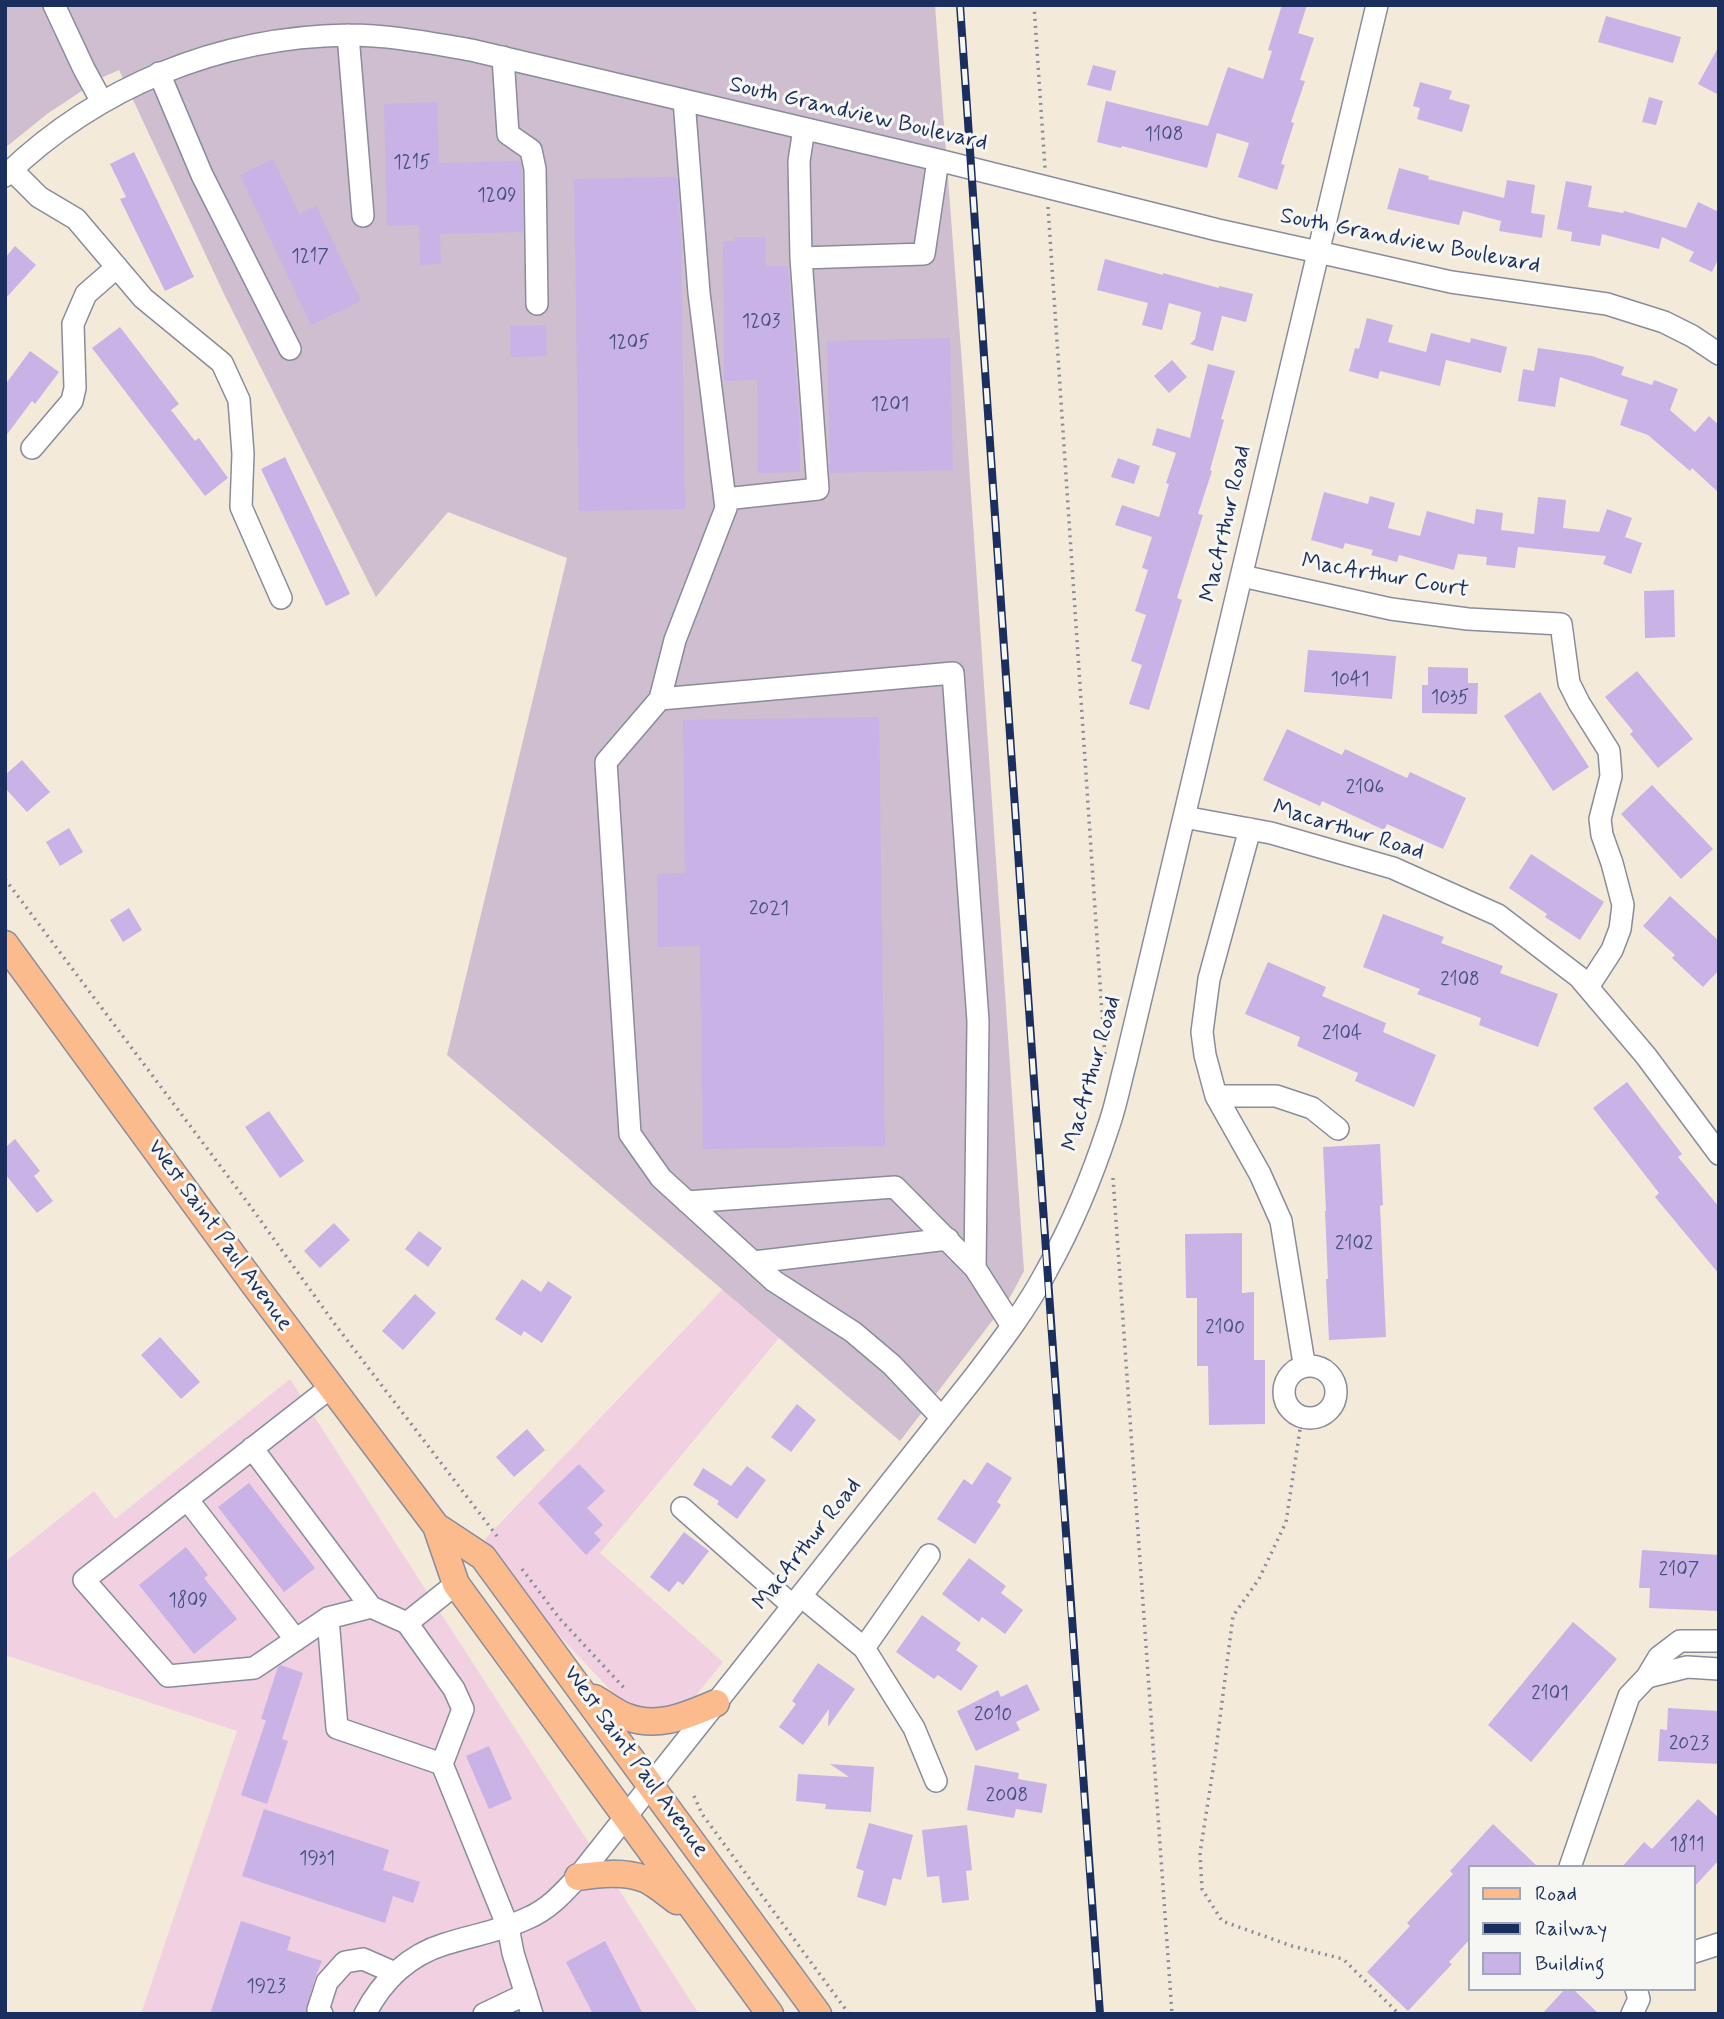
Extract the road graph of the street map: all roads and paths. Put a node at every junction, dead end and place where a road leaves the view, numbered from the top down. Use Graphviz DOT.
graph roads {
  1 [pos="54,5"];
  2 [pos="1034,5"];
  3 [pos="1377,5"];
  4 [pos="348,35"];
  5 [pos="503,57"];
  6 [pos="159,73"];
  7 [pos="684,100"];
  8 [pos="102,102"];
  9 [pos="804,129"];
  10 [pos="938,160"];
  11 [pos="9,173"];
  12 [pos="1046,187"];
  13 [pos="363,216"];
  14 [pos="1318,253"];
  15 [pos="801,258"];
  16 [pos="117,267"];
  17 [pos="537,304"];
  18 [pos="290,349"];
  19 [pos="1719,354"];
  20 [pos="32,448"];
  21 [pos="725,499"];
  22 [pos="1242,576"];
  23 [pos="281,598"];
  24 [pos="660,699"];
  25 [pos="1184,817"];
  26 [pos="1250,829"];
  27 [pos="5,879"];
  28 [pos="5,944"];
  29 [pos="1588,987"];
  30 [pos="1105,1063"];
  31 [pos="1216,1096"];
  32 [pos="1338,1129"];
  33 [pos="1719,1154"];
  34 [pos="1113,1184"];
  35 [pos="687,1202"];
  36 [pos="948,1240"];
  37 [pos="754,1262"];
  38 [pos="975,1268"];
  39 [pos="1012,1326"];
  40 [pos="1307,1366"];
  41 [pos="331,1387"];
  42 [pos="1302,1416"];
  43 [pos="942,1418"];
  44 [pos="252,1448"];
  45 [pos="187,1499"];
  46 [pos="682,1508"];
  47 [pos="436,1526"];
  48 [pos="505,1546"];
  49 [pos="929,1555"];
  50 [pos="520,1567"];
  51 [pos="456,1584"];
  52 [pos="797,1601"];
  53 [pos="371,1607"];
  54 [pos="328,1618"];
  55 [pos="407,1623"];
  56 [pos="296,1640"];
  57 [pos="1719,1641"];
  58 [pos="864,1648"];
  59 [pos="1719,1669"];
  60 [pos="1647,1677"];
  61 [pos="583,1691"];
  62 [pos="629,1693"];
  63 [pos="716,1703"];
  64 [pos="442,1764"];
  65 [pos="936,1781"];
  66 [pos="651,1784"];
  67 [pos="694,1796"];
  68 [pos="625,1817"];
  69 [pos="1571,1865"];
  70 [pos="578,1877"];
  71 [pos="697,1916"];
  72 [pos="508,1927"];
  73 [pos="1719,1944"];
  74 [pos="1696,1951"];
  75 [pos="395,1973"];
  76 [pos="1637,1991"];
  77 [pos="529,2004"];
  78 [pos="319,2012"];
  79 [pos="365,2014"];
  80 [pos="484,2014"];
  81 [pos="770,2014"];
  82 [pos="818,2014"];
  83 [pos="849,2014"];
  84 [pos="1172,2014"];
  85 [pos="1399,2014"];
  86 [pos="1632,2014"];
  1 -- 8 [label="street"];
  2 -- 12 [label="path"];
  3 -- 14 [label="street, MacArthur Road"];
  4 -- 5 [label="street, South Grandview Boulevard"];
  4 -- 6 [label="street, South Grandview Boulevard"];
  4 -- 13 [label="street"];
  5 -- 7 [label="street, South Grandview Boulevard"];
  5 -- 17 [label="street"];
  6 -- 8 [label="street, South Grandview Boulevard"];
  6 -- 18 [label="street"];
  7 -- 9 [label="street, South Grandview Boulevard"];
  7 -- 21 [label="street"];
  8 -- 11 [label="street, South Grandview Boulevard"];
  9 -- 10 [label="street, South Grandview Boulevard"];
  9 -- 15 [label="street"];
  10 -- 12 [label="street, South Grandview Boulevard"];
  10 -- 15 [label="street"];
  11 -- 16 [label="street"];
  12 -- 14 [label="street, South Grandview Boulevard"];
  12 -- 30 [label="path"];
  14 -- 19 [label="street, South Grandview Boulevard"];
  14 -- 22 [label="street, MacArthur Road"];
  15 -- 21 [label="street"];
  16 -- 20 [label="street"];
  16 -- 23 [label="street"];
  21 -- 24 [label="street"];
  22 -- 25 [label="street, MacArthur Road"];
  22 -- 29 [label="street, MacArthur Court"];
  24 -- 35 [label="street"];
  24 -- 38 [label="street"];
  25 -- 26 [label="street, Macarthur Road"];
  25 -- 39 [label="street, MacArthur Road"];
  26 -- 29 [label="street, Macarthur Road"];
  26 -- 31 [label="street"];
  27 -- 48 [label="path"];
  28 -- 41 [label="main road, West Saint Paul Avenue"];
  29 -- 33 [label="street, Macarthur Road"];
  31 -- 32 [label="street"];
  31 -- 40 [label="street"];
  34 -- 84 [label="path"];
  35 -- 36 [label="street"];
  35 -- 37 [label="street"];
  36 -- 37 [label="street"];
  36 -- 38 [label="street"];
  37 -- 43 [label="street"];
  38 -- 39 [label="street"];
  39 -- 43 [label="street, MacArthur Road"];
  40 -- 42 [label="street"];
  40 -- 42 [label="street"];
  41 -- 44 [label="street"];
  41 -- 47 [label="main road, West Saint Paul Avenue"];
  42 -- 85 [label="path"];
  43 -- 52 [label="street, MacArthur Road"];
  44 -- 45 [label="street"];
  44 -- 53 [label="street"];
  45 -- 56 [label="street"];
  45 -- 56 [label="street"];
  46 -- 52 [label="street"];
  47 -- 51 [label="main road, West Saint Paul Avenue"];
  47 -- 61 [label="main road, West Saint Paul Avenue"];
  49 -- 58 [label="street"];
  50 -- 62 [label="path"];
  51 -- 55 [label="street"];
  51 -- 68 [label="main road, West Saint Paul Avenue"];
  52 -- 58 [label="street"];
  52 -- 63 [label="street, MacArthur Road"];
  53 -- 54 [label="street"];
  53 -- 55 [label="street"];
  54 -- 56 [label="street"];
  54 -- 64 [label="street"];
  55 -- 64 [label="street"];
  57 -- 60 [label="street"];
  58 -- 65 [label="street"];
  59 -- 60 [label="street"];
  60 -- 69 [label="street"];
  61 -- 63 [label="main road"];
  61 -- 66 [label="main road, West Saint Paul Avenue"];
  63 -- 66 [label="street, MacArthur Road"];
  64 -- 72 [label="street"];
  66 -- 68 [label="street, MacArthur Road"];
  66 -- 82 [label="main road, West Saint Paul Avenue"];
  67 -- 83 [label="path"];
  68 -- 70 [label="street, MacArthur Road"];
  68 -- 71 [label="main road, West Saint Paul Avenue"];
  70 -- 71 [label="main road"];
  70 -- 72 [label="street, MacArthur Road"];
  71 -- 81 [label="main road, West Saint Paul Avenue"];
  72 -- 75 [label="street, MacArthur Road"];
  72 -- 77 [label="street"];
  73 -- 74 [label="street"];
  75 -- 78 [label="street"];
  75 -- 79 [label="street, MacArthur Road"];
  76 -- 86 [label="street"];
  77 -- 80 [label="street"];
}
